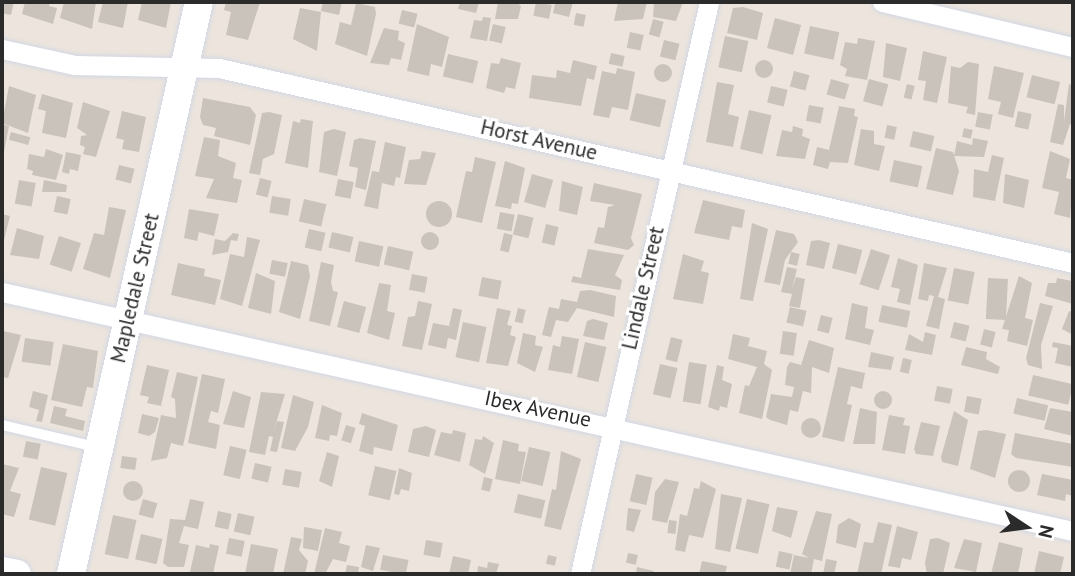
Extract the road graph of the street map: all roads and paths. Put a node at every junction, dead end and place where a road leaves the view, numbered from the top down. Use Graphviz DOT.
graph roads {
  1 [pos="199,2"];
  2 [pos="709,2"];
  3 [pos="882,2"];
  4 [pos="1073,47"];
  5 [pos="2,48"];
  6 [pos="185,65"];
  7 [pos="670,170"];
  8 [pos="1073,263"];
  9 [pos="2,292"];
  10 [pos="128,321"];
  11 [pos="2,425"];
  12 [pos="613,425"];
  13 [pos="99,447"];
  14 [pos="1073,531"];
  15 [pos="2,571"];
  16 [pos="17,574"];
  17 [pos="71,574"];
  18 [pos="580,574"];
  1 -- 6 [label="street, Mapledale Street"];
  2 -- 7 [label="street, Lindale Street"];
  3 -- 4 [label="street"];
  5 -- 6 [label="street, Horst Avenue"];
  6 -- 7 [label="street, Horst Avenue"];
  6 -- 10 [label="street, Mapledale Street"];
  7 -- 8 [label="street, Horst Avenue"];
  7 -- 12 [label="street, Lindale Street"];
  9 -- 10 [label="street, Ibex Avenue"];
  10 -- 12 [label="street, Ibex Avenue"];
  10 -- 13 [label="street, Mapledale Street"];
  11 -- 13 [label="lane"];
  12 -- 14 [label="street, Ibex Avenue"];
  12 -- 18 [label="street, Lindale Street"];
  13 -- 17 [label="street, Mapledale Street"];
  15 -- 16 [label="street"];
}
